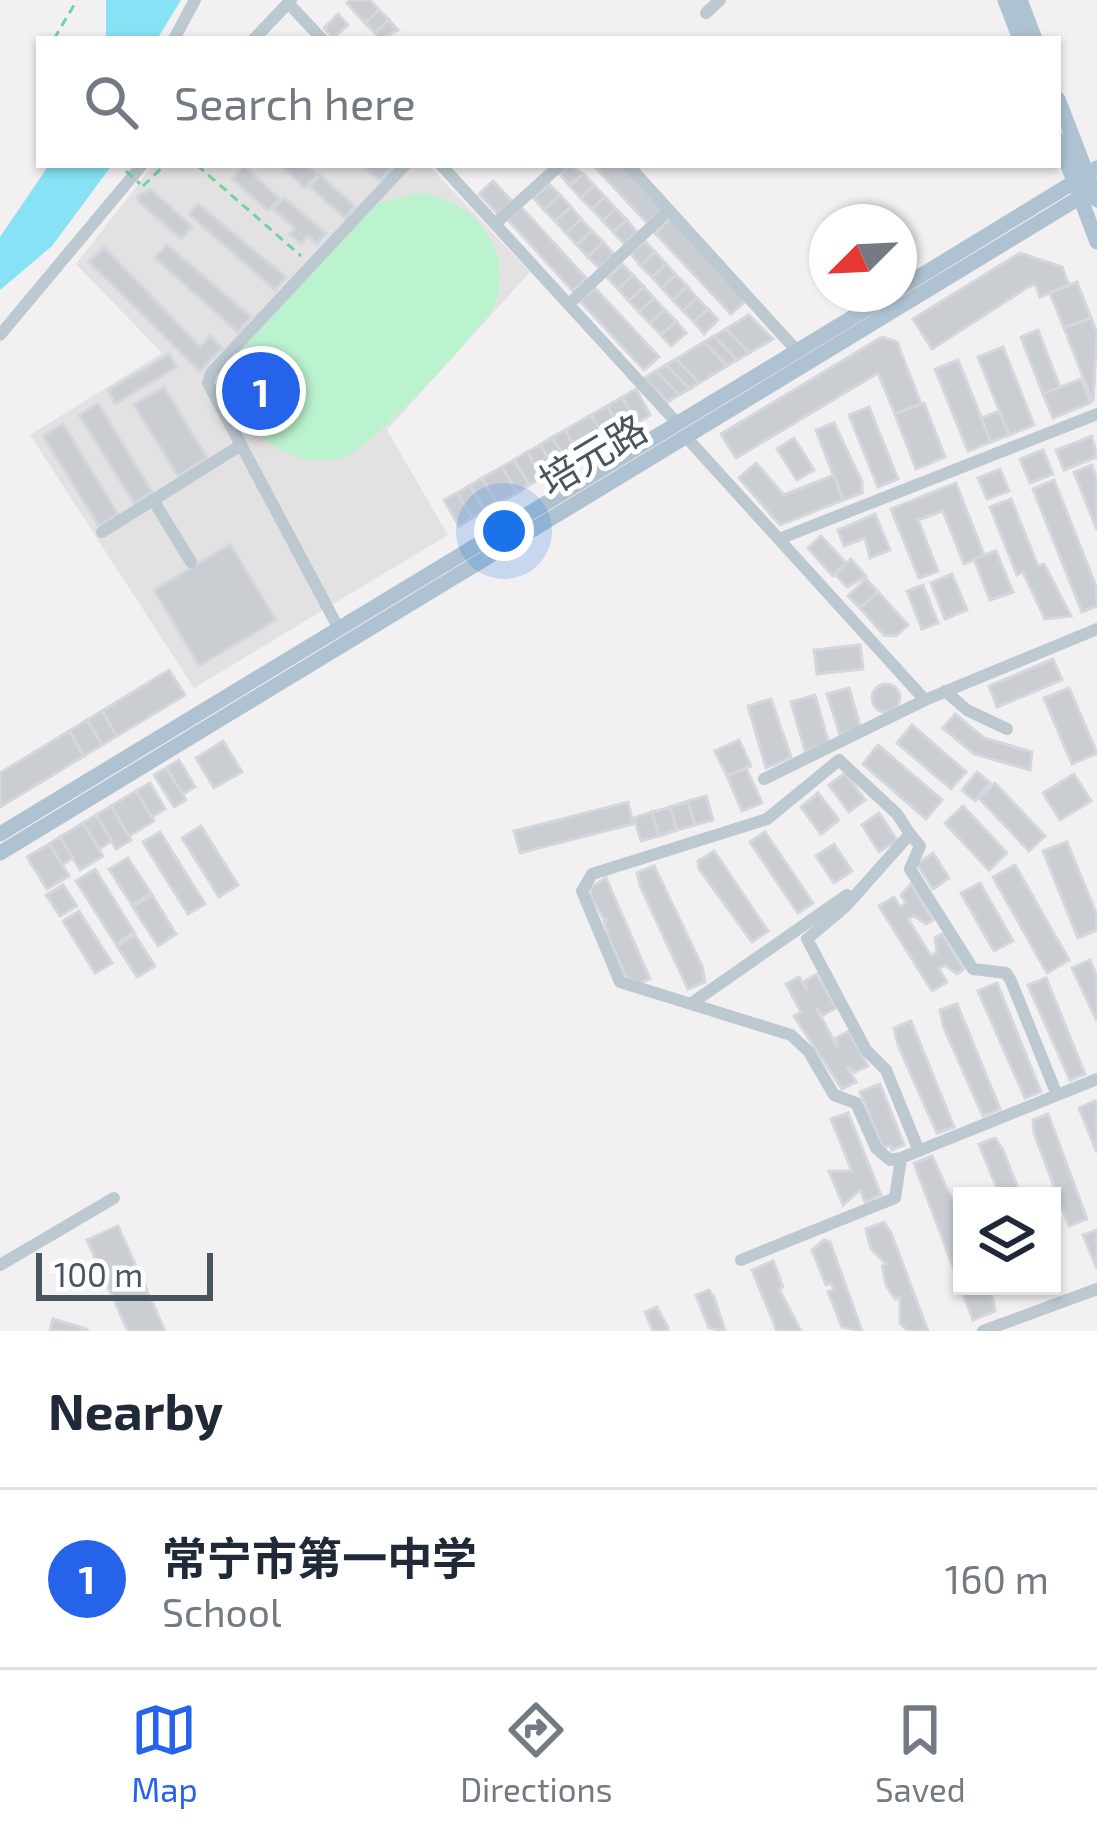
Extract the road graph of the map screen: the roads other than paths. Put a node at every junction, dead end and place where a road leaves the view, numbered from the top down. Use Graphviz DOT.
graph roads {
  1 [pos="195,0"];
  2 [pos="720,0"];
  3 [pos="1005,0"];
  4 [pos="1020,0"];
  5 [pos="290,2"];
  6 [pos="706,13"];
  7 [pos="176,36"];
  8 [pos="257,36"];
  9 [pos="319,36"];
  10 [pos="1018,36"];
  11 [pos="1034,36"];
  12 [pos="1061,107"];
  13 [pos="1061,144"];
  14 [pos="139,168"];
  15 [pos="402,168"];
  16 [pos="444,168"];
  17 [pos="557,168"];
  18 [pos="631,168"];
  19 [pos="1089,185"];
  20 [pos="669,210"];
  21 [pos="496,223"];
  22 [pos="1097,242"];
  23 [pos="917,279"];
  24 [pos="569,304"];
  25 [pos="861,312"];
  26 [pos="0,335"];
  27 [pos="797,351"];
  28 [pos="1097,414"];
  29 [pos="682,430"];
  30 [pos="238,447"];
  31 [pos="153,500"];
  32 [pos="102,532"];
  33 [pos="779,539"];
  34 [pos="191,562"];
  35 [pos="1097,628"];
  36 [pos="339,629"];
  37 [pos="945,691"];
  38 [pos="925,700"];
  39 [pos="1007,729"];
  40 [pos="764,779"];
  41 [pos="0,834"];
  42 [pos="910,834"];
  43 [pos="0,853"];
  44 [pos="852,900"];
  45 [pos="692,1003"];
  46 [pos="1097,1079"];
  47 [pos="1057,1095"];
  48 [pos="919,1151"];
  49 [pos="901,1158"];
  50 [pos="114,1198"];
  51 [pos="741,1260"];
  52 [pos="0,1265"];
  53 [pos="1097,1289"];
  54 [pos="983,1331"];
  1 -- 7 [label="street"];
  2 -- 6 [label="street"];
  3 -- 10 [label="main road"];
  4 -- 11 [label="main road"];
  5 -- 8 [label="street"];
  5 -- 9 [label="street"];
  12 -- 19 [label="main road"];
  13 -- 19 [label="main road"];
  14 -- 26 [label="street"];
  15 -- 30 [label="street"];
  16 -- 21 [label="street"];
  17 -- 21 [label="street"];
  18 -- 20 [label="street"];
  19 -- 22 [label="main road"];
  19 -- 23 [label="main road"];
  19 -- 29 [label="main road, 培元路"];
  20 -- 24 [label="street"];
  20 -- 27 [label="street"];
  21 -- 24 [label="street"];
  24 -- 29 [label="street"];
  25 -- 27 [label="main road, 培元路"];
  27 -- 29 [label="main road, 培元路"];
  28 -- 33 [label="street"];
  29 -- 33 [label="street"];
  29 -- 36 [label="main road, 培元路"];
  29 -- 43 [label="main road, 培元路"];
  30 -- 31 [label="street"];
  30 -- 36 [label="street"];
  31 -- 32 [label="street"];
  31 -- 34 [label="street"];
  33 -- 38 [label="street"];
  35 -- 37 [label="street"];
  36 -- 41 [label="main road, 培元路"];
  37 -- 38 [label="street"];
  37 -- 39 [label="street"];
  38 -- 40 [label="street"];
  42 -- 44 [label="street"];
  42 -- 45 [label="street"];
  42 -- 47 [label="street"];
  44 -- 45 [label="street"];
  44 -- 48 [label="street"];
  45 -- 49 [label="street"];
  46 -- 47 [label="street"];
  47 -- 48 [label="street"];
  48 -- 49 [label="street"];
  49 -- 51 [label="street"];
  50 -- 52 [label="street"];
  53 -- 54 [label="street"];
}
